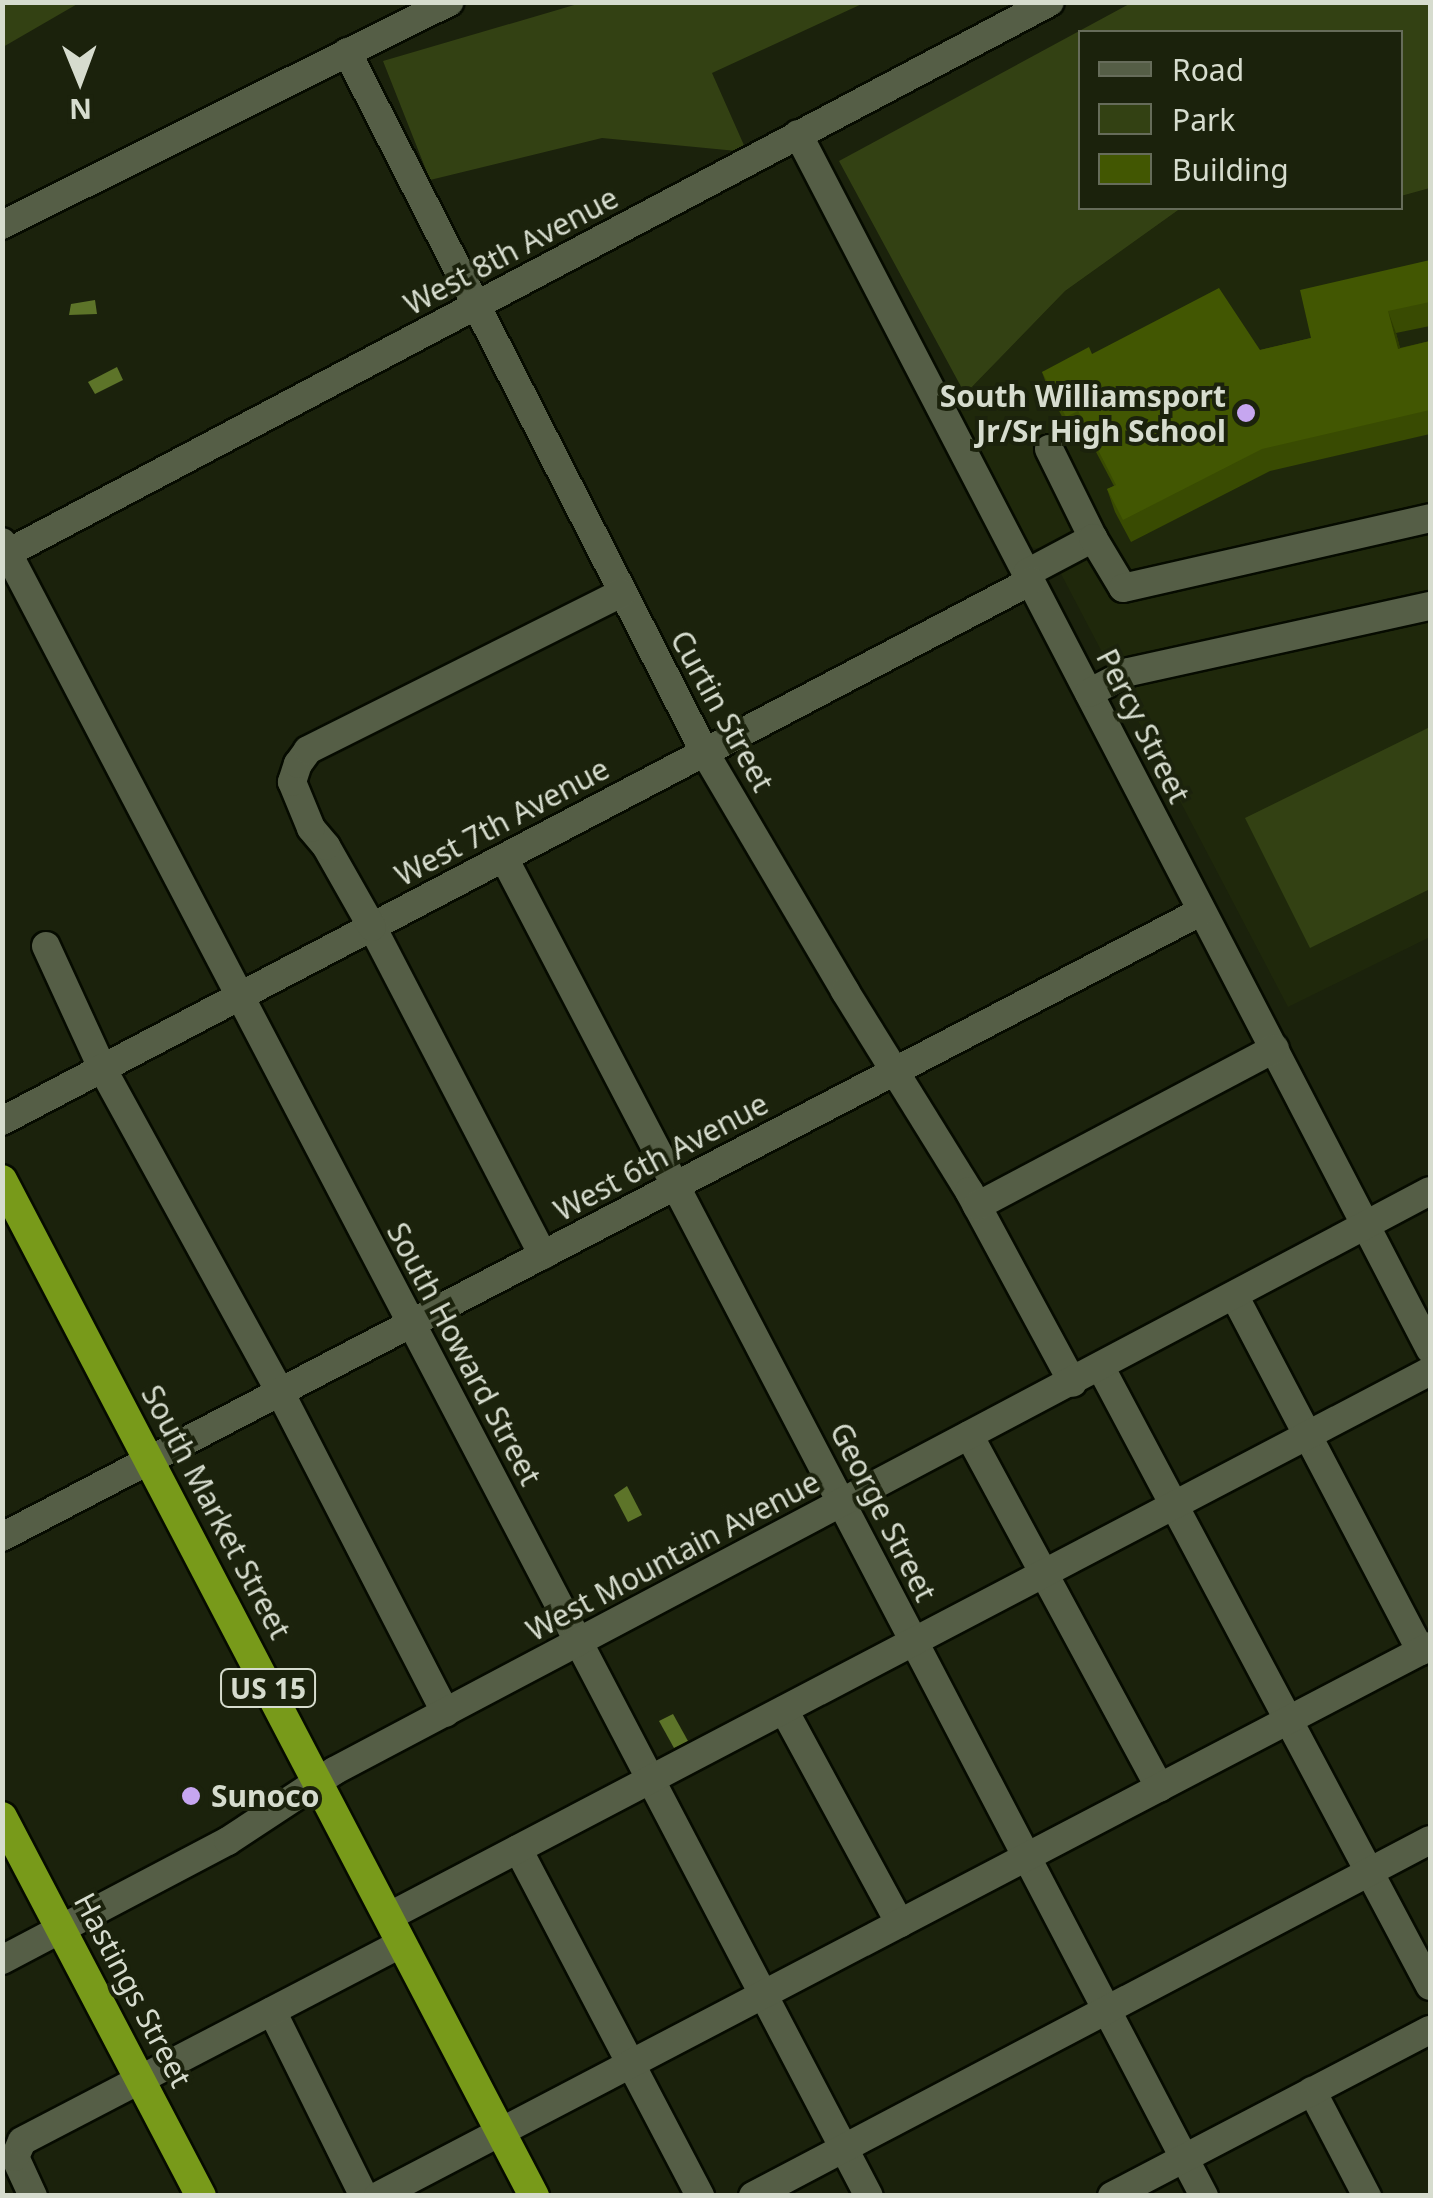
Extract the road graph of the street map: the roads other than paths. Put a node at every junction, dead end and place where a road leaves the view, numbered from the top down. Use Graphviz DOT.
graph roads {
  1 [pos="449,2"];
  2 [pos="1050,2"];
  3 [pos="348,52"];
  4 [pos="798,134"];
  5 [pos="2,225"];
  6 [pos="474,308"];
  7 [pos="1049,448"];
  8 [pos="1430,518"];
  9 [pos="1093,538"];
  10 [pos="4,550"];
  11 [pos="1029,577"];
  12 [pos="622,593"];
  13 [pos="1430,606"];
  14 [pos="1089,692"];
  15 [pos="705,752"];
  16 [pos="504,858"];
  17 [pos="1202,911"];
  18 [pos="372,928"];
  19 [pos="46,946"];
  20 [pos="240,996"];
  21 [pos="1275,1048"];
  22 [pos="102,1068"];
  23 [pos="896,1071"];
  24 [pos="2,1121"];
  25 [pos="2,1180"];
  26 [pos="676,1186"];
  27 [pos="1430,1191"];
  28 [pos="976,1206"];
  29 [pos="1366,1226"];
  30 [pos="543,1255"];
  31 [pos="1235,1297"];
  32 [pos="412,1324"];
  33 [pos="1430,1349"];
  34 [pos="1101,1368"];
  35 [pos="1430,1371"];
  36 [pos="1073,1383"];
  37 [pos="280,1392"];
  38 [pos="969,1435"];
  39 [pos="1308,1435"];
  40 [pos="150,1460"];
  41 [pos="841,1502"];
  42 [pos="1176,1505"];
  43 [pos="6,1527"];
  44 [pos="1045,1573"];
  45 [pos="913,1642"];
  46 [pos="578,1644"];
  47 [pos="1426,1649"];
  48 [pos="784,1710"];
  49 [pos="446,1713"];
  50 [pos="1290,1720"];
  51 [pos="649,1780"];
  52 [pos="318,1782"];
  53 [pos="1160,1788"];
  54 [pos="2,1816"];
  55 [pos="1430,1840"];
  56 [pos="518,1848"];
  57 [pos="1026,1858"];
  58 [pos="1371,1872"];
  59 [pos="900,1924"];
  60 [pos="62,1928"];
  61 [pos="395,1930"];
  62 [pos="2,1960"];
  63 [pos="1430,1986"];
  64 [pos="764,1995"];
  65 [pos="272,2011"];
  66 [pos="1105,2011"];
  67 [pos="1430,2030"];
  68 [pos="634,2063"];
  69 [pos="140,2080"];
  70 [pos="1312,2090"];
  71 [pos="501,2132"];
  72 [pos="844,2148"];
  73 [pos="1185,2158"];
  74 [pos="33,2196"];
  75 [pos="201,2196"];
  76 [pos="364,2196"];
  77 [pos="378,2196"];
  78 [pos="534,2196"];
  79 [pos="700,2196"];
  80 [pos="753,2196"];
  81 [pos="869,2196"];
  82 [pos="1112,2196"];
  83 [pos="1204,2196"];
  84 [pos="1367,2196"];
  1 -- 3 [label="street"];
  2 -- 4 [label="street, West 8th Avenue"];
  3 -- 5 [label="street"];
  3 -- 6 [label="street, Curtin Street"];
  4 -- 6 [label="street, West 8th Avenue"];
  4 -- 11 [label="street, Percy Street"];
  6 -- 10 [label="street, West 8th Avenue"];
  6 -- 12 [label="street, Curtin Street"];
  7 -- 9 [label="street"];
  8 -- 9 [label="street"];
  9 -- 11 [label="street, West 7th Avenue"];
  10 -- 20 [label="street, South Howard Street"];
  11 -- 14 [label="street, Percy Street"];
  11 -- 15 [label="street, West 7th Avenue"];
  12 -- 15 [label="street, Curtin Street"];
  12 -- 18 [label="street"];
  13 -- 14 [label="street"];
  14 -- 17 [label="street, Percy Street"];
  15 -- 16 [label="street, West 7th Avenue"];
  15 -- 23 [label="street, Curtin Street"];
  16 -- 18 [label="street, West 7th Avenue"];
  16 -- 26 [label="street, George Street"];
  17 -- 21 [label="street, Percy Street"];
  17 -- 23 [label="street, West 6th Avenue"];
  18 -- 20 [label="street, West 7th Avenue"];
  18 -- 30 [label="street"];
  19 -- 22 [label="street"];
  20 -- 22 [label="street, West 7th Avenue"];
  20 -- 32 [label="street, South Howard Street"];
  21 -- 28 [label="street"];
  21 -- 29 [label="street, Percy Street"];
  22 -- 24 [label="street, West 7th Avenue"];
  22 -- 37 [label="street"];
  23 -- 26 [label="street, West 6th Avenue"];
  23 -- 28 [label="street, Curtin Street"];
  25 -- 40 [label="highway, South Market Street / US 15"];
  26 -- 30 [label="street, West 6th Avenue"];
  26 -- 41 [label="street, George Street"];
  27 -- 29 [label="street, West Mountain Avenue"];
  28 -- 36 [label="street, Curtin Street"];
  29 -- 31 [label="street, West Mountain Avenue"];
  29 -- 33 [label="street, Percy Street"];
  30 -- 32 [label="street, West 6th Avenue"];
  31 -- 34 [label="street, West Mountain Avenue"];
  31 -- 39 [label="street"];
  32 -- 37 [label="street, West 6th Avenue"];
  32 -- 46 [label="street, South Howard Street"];
  34 -- 36 [label="street, West Mountain Avenue"];
  34 -- 42 [label="street"];
  35 -- 39 [label="street"];
  36 -- 38 [label="street, West Mountain Avenue"];
  37 -- 40 [label="street, West 6th Avenue"];
  37 -- 49 [label="street"];
  38 -- 41 [label="street, West Mountain Avenue"];
  38 -- 44 [label="street"];
  39 -- 42 [label="street"];
  39 -- 47 [label="street"];
  40 -- 43 [label="street, West 6th Avenue"];
  40 -- 52 [label="highway, South Market Street / US 15"];
  41 -- 45 [label="street, George Street"];
  41 -- 46 [label="street, West Mountain Avenue"];
  42 -- 44 [label="street"];
  42 -- 50 [label="street"];
  44 -- 45 [label="street"];
  44 -- 53 [label="street"];
  45 -- 48 [label="street"];
  45 -- 57 [label="street, George Street"];
  46 -- 49 [label="street, West Mountain Avenue"];
  46 -- 51 [label="street, South Howard Street"];
  47 -- 50 [label="street"];
  48 -- 51 [label="street"];
  48 -- 59 [label="street"];
  49 -- 52 [label="street, West Mountain Avenue"];
  50 -- 53 [label="street"];
  50 -- 58 [label="street"];
  51 -- 56 [label="street"];
  51 -- 64 [label="street, South Howard Street"];
  52 -- 60 [label="street, West Mountain Avenue"];
  52 -- 61 [label="highway, South Market Street / US 15"];
  53 -- 57 [label="street"];
  54 -- 60 [label="highway, Hastings Street"];
  55 -- 58 [label="street"];
  56 -- 61 [label="street"];
  56 -- 68 [label="street"];
  57 -- 59 [label="street"];
  57 -- 66 [label="street, George Street"];
  58 -- 63 [label="street"];
  58 -- 66 [label="street"];
  59 -- 64 [label="street"];
  60 -- 62 [label="street, West Mountain Avenue"];
  60 -- 69 [label="highway, Hastings Street"];
  61 -- 65 [label="street"];
  61 -- 71 [label="highway, South Market Street / US 15"];
  64 -- 68 [label="street"];
  64 -- 72 [label="street, South Howard Street"];
  65 -- 69 [label="street"];
  65 -- 76 [label="street"];
  66 -- 72 [label="street"];
  66 -- 73 [label="street, George Street"];
  67 -- 70 [label="street"];
  68 -- 71 [label="street"];
  68 -- 79 [label="street"];
  69 -- 74 [label="street"];
  69 -- 75 [label="highway, Hastings Street"];
  70 -- 73 [label="street"];
  70 -- 84 [label="street"];
  71 -- 77 [label="street"];
  71 -- 78 [label="highway, South Market Street / US 15"];
  72 -- 80 [label="street"];
  72 -- 81 [label="street, South Howard Street"];
  73 -- 82 [label="street"];
  73 -- 83 [label="street, George Street"];
}
